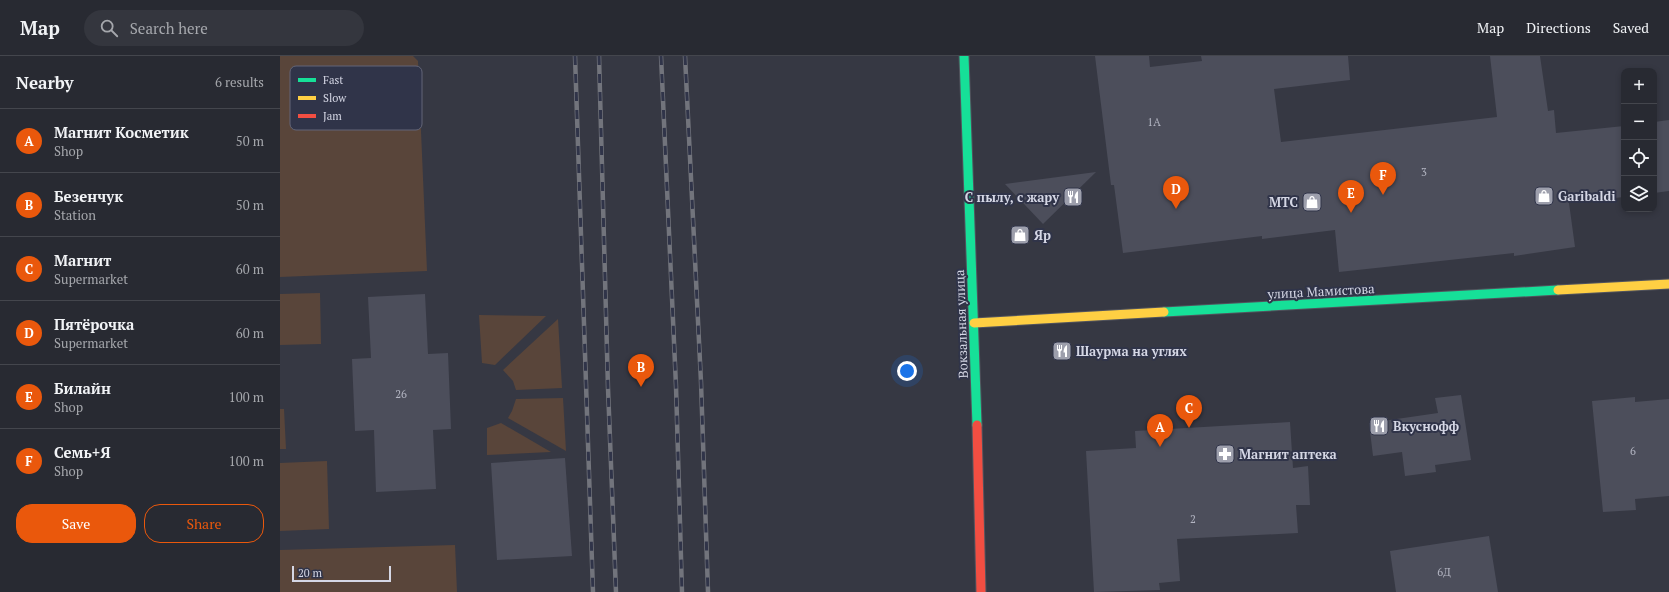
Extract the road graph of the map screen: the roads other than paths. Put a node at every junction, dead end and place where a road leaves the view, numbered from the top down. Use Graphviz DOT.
graph roads {
  1 [pos="964,56"];
  2 [pos="1669,284"];
  3 [pos="974,323"];
  4 [pos="981,592"];
  1 -- 3 [label="street, Вокзальная улица"];
  2 -- 3 [label="street, улица Мамистова"];
  3 -- 4 [label="street, Вокзальная улица"];
}
